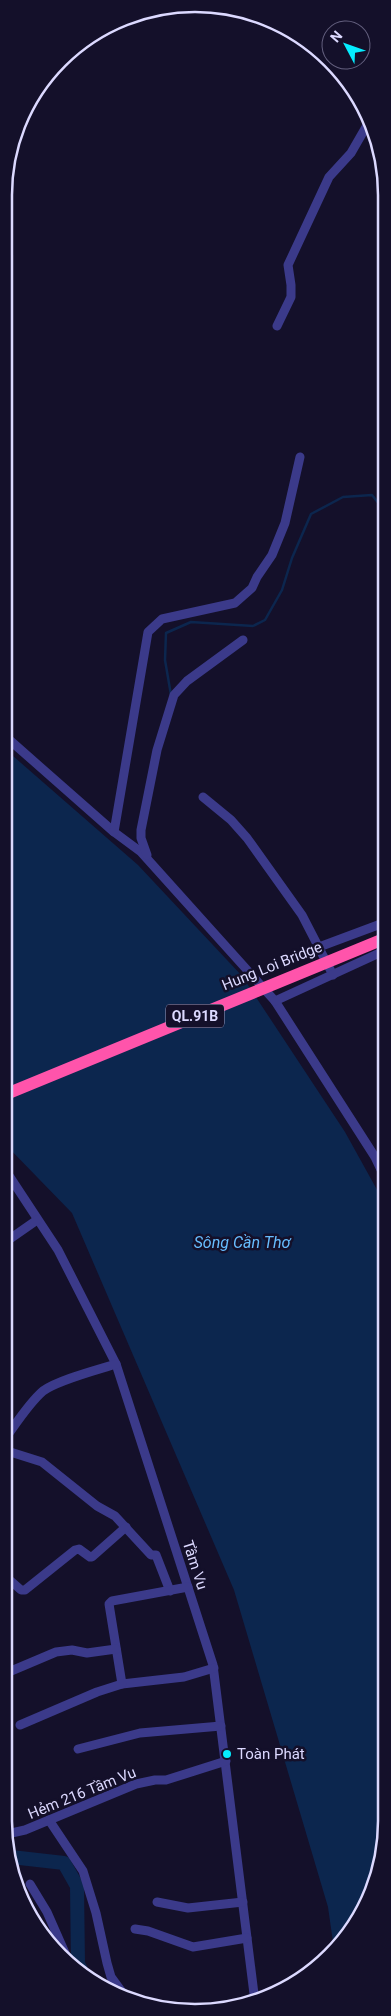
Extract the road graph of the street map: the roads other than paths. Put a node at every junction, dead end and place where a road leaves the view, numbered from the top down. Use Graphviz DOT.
graph roads {
  1 [pos="366,127"];
  2 [pos="277,326"];
  3 [pos="300,457"];
  4 [pos="243,640"];
  5 [pos="12,742"];
  6 [pos="203,797"];
  7 [pos="117,834"];
  8 [pos="149,860"];
  9 [pos="378,925"];
  10 [pos="378,941"];
  11 [pos="319,947"];
  12 [pos="378,954"];
  13 [pos="333,975"];
  14 [pos="275,1001"];
  15 [pos="12,1092"];
  16 [pos="378,1163"];
  17 [pos="12,1181"];
  18 [pos="37,1220"];
  19 [pos="12,1237"];
  20 [pos="116,1364"];
  21 [pos="12,1429"];
  22 [pos="12,1453"];
  23 [pos="126,1527"];
  24 [pos="12,1582"];
  25 [pos="188,1588"];
  26 [pos="170,1591"];
  27 [pos="116,1649"];
  28 [pos="214,1668"];
  29 [pos="12,1671"];
  30 [pos="122,1684"];
  31 [pos="20,1725"];
  32 [pos="221,1726"];
  33 [pos="78,1749"];
  34 [pos="226,1761"];
  35 [pos="49,1820"];
  36 [pos="13,1833"];
  37 [pos="30,1884"];
  38 [pos="157,1902"];
  39 [pos="243,1902"];
  40 [pos="135,1929"];
  41 [pos="247,1938"];
  42 [pos="61,1945"];
  43 [pos="118,1986"];
  44 [pos="253,1994"];
  1 -- 2 [label="street"];
  3 -- 7 [label="street"];
  4 -- 8 [label="street"];
  5 -- 7 [label="street"];
  6 -- 11 [label="street"];
  7 -- 8 [label="street"];
  8 -- 14 [label="street"];
  9 -- 11 [label="street"];
  10 -- 15 [label="highway, Hung Loi Bridge / QL.91B, bridge"];
  11 -- 13 [label="street"];
  12 -- 13 [label="street"];
  13 -- 14 [label="street"];
  14 -- 16 [label="street"];
  17 -- 18 [label="street, Tầm Vu"];
  18 -- 19 [label="street"];
  18 -- 20 [label="street, Tầm Vu"];
  20 -- 21 [label="street"];
  20 -- 25 [label="street, Tầm Vu"];
  22 -- 23 [label="street"];
  23 -- 24 [label="street"];
  23 -- 26 [label="street"];
  25 -- 26 [label="street"];
  25 -- 28 [label="street, Tầm Vu"];
  26 -- 27 [label="street"];
  27 -- 29 [label="street"];
  27 -- 30 [label="street"];
  28 -- 30 [label="street"];
  28 -- 32 [label="street, Tầm Vu"];
  30 -- 31 [label="street"];
  32 -- 33 [label="street"];
  32 -- 34 [label="street, Tầm Vu"];
  34 -- 35 [label="street, Hẻm 216 Tầm Vu"];
  34 -- 39 [label="street, Tầm Vu"];
  35 -- 36 [label="street, Hẻm 216 Tầm Vu"];
  35 -- 43 [label="street"];
  37 -- 42 [label="street"];
  38 -- 39 [label="street"];
  39 -- 41 [label="street, Tầm Vu"];
  40 -- 41 [label="street"];
  41 -- 44 [label="street, Tầm Vu"];
}
